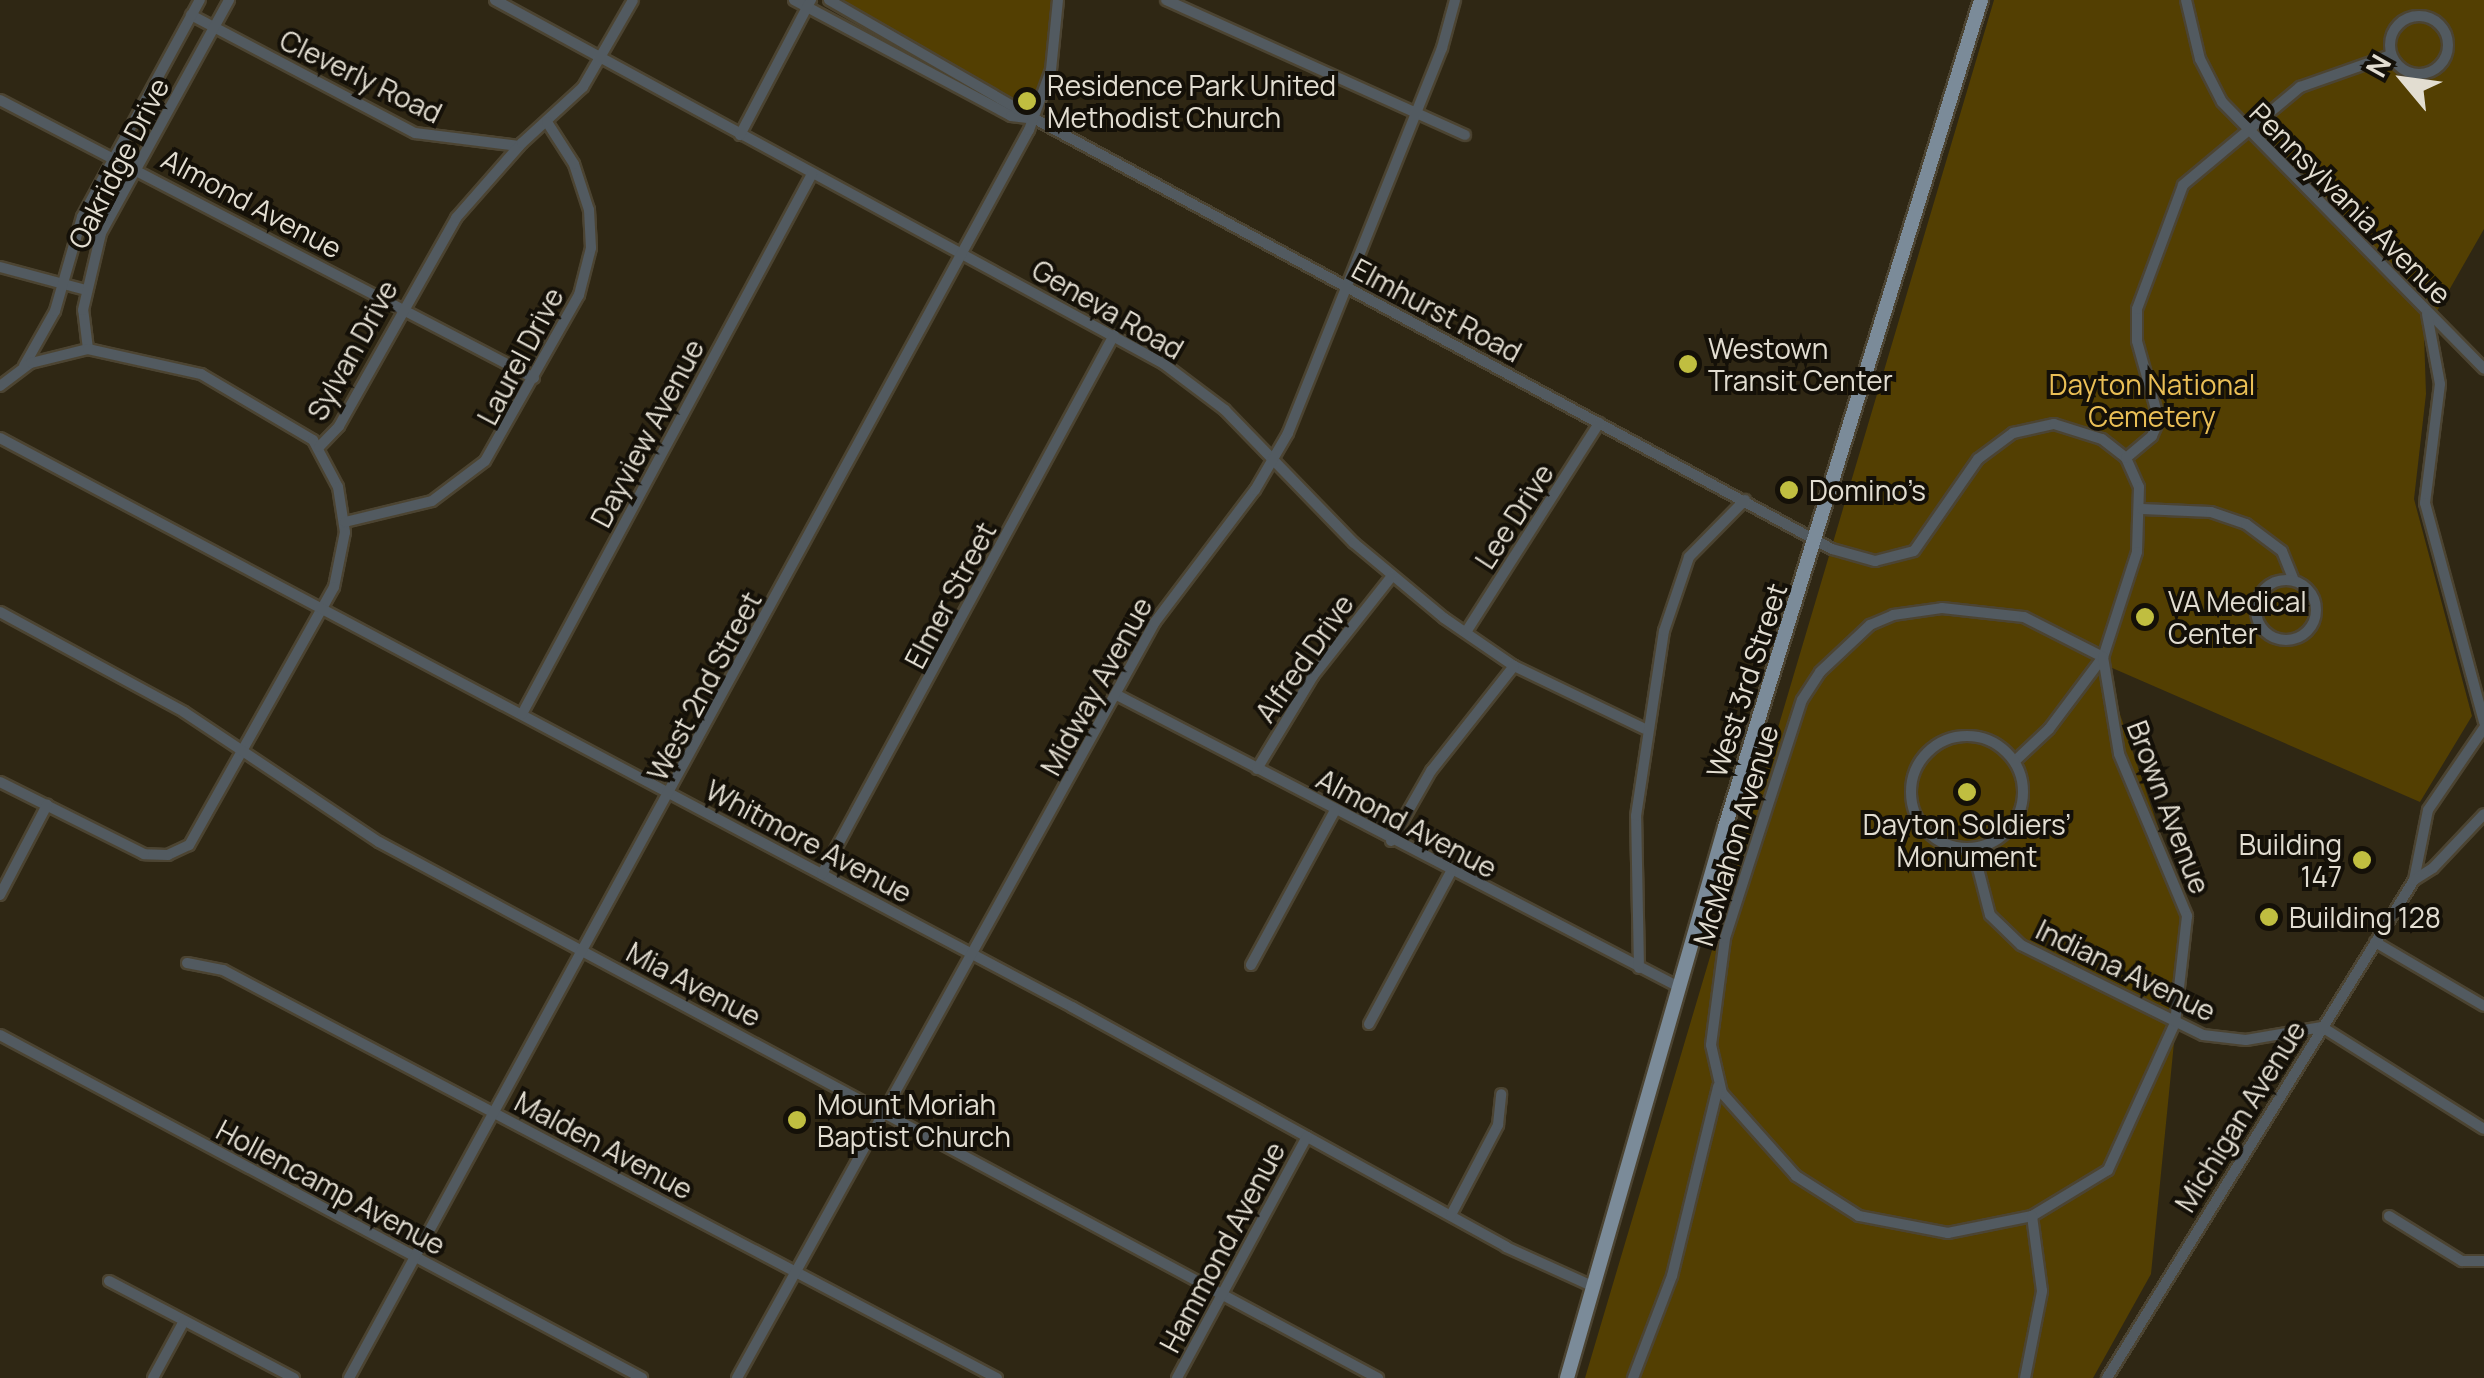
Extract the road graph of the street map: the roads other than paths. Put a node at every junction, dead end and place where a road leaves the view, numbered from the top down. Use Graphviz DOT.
graph roads {
  1 [pos="200,0"];
  2 [pos="229,0"];
  3 [pos="496,0"];
  4 [pos="633,0"];
  5 [pos="794,0"];
  6 [pos="829,0"];
  7 [pos="1058,0"];
  8 [pos="1166,0"];
  9 [pos="1455,0"];
  10 [pos="1981,0"];
  11 [pos="2186,0"];
  12 [pos="809,4"];
  13 [pos="192,15"];
  14 [pos="214,27"];
  15 [pos="2392,55"];
  16 [pos="600,58"];
  17 [pos="0,100"];
  18 [pos="1416,114"];
  19 [pos="1035,119"];
  20 [pos="546,122"];
  21 [pos="2246,131"];
  22 [pos="740,135"];
  23 [pos="1465,135"];
  24 [pos="518,146"];
  25 [pos="113,158"];
  26 [pos="138,167"];
  27 [pos="812,174"];
  28 [pos="964,254"];
  29 [pos="0,266"];
  30 [pos="63,287"];
  31 [pos="1348,287"];
  32 [pos="86,290"];
  33 [pos="402,308"];
  34 [pos="2425,309"];
  35 [pos="1114,335"];
  36 [pos="88,348"];
  37 [pos="24,367"];
  38 [pos="2484,369"];
  39 [pos="534,378"];
  40 [pos="0,386"];
  41 [pos="1599,423"];
  42 [pos="0,438"];
  43 [pos="318,447"];
  44 [pos="1274,458"];
  45 [pos="2126,458"];
  46 [pos="1745,500"];
  47 [pos="2142,510"];
  48 [pos="345,522"];
  49 [pos="1817,540"];
  50 [pos="1392,576"];
  51 [pos="2294,580"];
  52 [pos="322,609"];
  53 [pos="0,612"];
  54 [pos="1466,632"];
  55 [pos="2103,657"];
  56 [pos="1514,666"];
  57 [pos="1117,695"];
  58 [pos="522,714"];
  59 [pos="2484,725"];
  60 [pos="1645,728"];
  61 [pos="243,752"];
  62 [pos="2015,761"];
  63 [pos="1257,770"];
  64 [pos="0,782"];
  65 [pos="672,793"];
  66 [pos="47,805"];
  67 [pos="1334,810"];
  68 [pos="2484,814"];
  69 [pos="1392,840"];
  70 [pos="1973,850"];
  71 [pos="1451,872"];
  72 [pos="822,874"];
  73 [pos="2414,880"];
  74 [pos="0,895"];
  75 [pos="2375,942"];
  76 [pos="585,951"];
  77 [pos="972,955"];
  78 [pos="187,963"];
  79 [pos="1251,965"];
  80 [pos="1639,968"];
  81 [pos="1679,987"];
  82 [pos="2484,1006"];
  83 [pos="1369,1024"];
  84 [pos="2175,1024"];
  85 [pos="2322,1027"];
  86 [pos="0,1035"];
  87 [pos="1718,1087"];
  88 [pos="1501,1094"];
  89 [pos="885,1112"];
  90 [pos="496,1113"];
  91 [pos="2484,1130"];
  92 [pos="1307,1137"];
  93 [pos="1451,1215"];
  94 [pos="2032,1216"];
  95 [pos="2389,1216"];
  96 [pos="415,1257"];
  97 [pos="2484,1261"];
  98 [pos="796,1272"];
  99 [pos="109,1281"];
  100 [pos="1594,1287"];
  101 [pos="1222,1294"];
  102 [pos="184,1321"];
  103 [pos="153,1378"];
  104 [pos="294,1378"];
  105 [pos="349,1378"];
  106 [pos="642,1378"];
  107 [pos="736,1378"];
  108 [pos="997,1378"];
  109 [pos="1177,1378"];
  110 [pos="1378,1378"];
  111 [pos="1567,1378"];
  112 [pos="1633,1378"];
  113 [pos="2025,1378"];
  114 [pos="2107,1378"];
  1 -- 13 [label="street, Oakridge Drive"];
  2 -- 14 [label="street, Oakridge Drive"];
  3 -- 16 [label="street, Geneva Road"];
  4 -- 16 [label="street, Sylvan Drive"];
  5 -- 12 [label="street, Elmhurst Road"];
  6 -- 19 [label="street, Elmhurst Road"];
  7 -- 19 [label="street, West 2nd Street"];
  8 -- 18 [label="street"];
  9 -- 18 [label="street, Midway Avenue"];
  10 -- 49 [label="main road, West 3rd Street"];
  11 -- 21 [label="street, Pennsylvania Avenue"];
  12 -- 19 [label="street, Elmhurst Road"];
  12 -- 22 [label="street"];
  13 -- 14 [label="street, Cleverly Road"];
  13 -- 25 [label="street, Oakridge Drive"];
  14 -- 24 [label="street, Cleverly Road"];
  14 -- 26 [label="street, Oakridge Drive"];
  15 -- 15 [label="street"];
  15 -- 21 [label="street"];
  16 -- 20 [label="street, Sylvan Drive"];
  16 -- 22 [label="street, Geneva Road"];
  17 -- 25 [label="street, Almond Avenue"];
  18 -- 23 [label="street"];
  18 -- 31 [label="street, Midway Avenue"];
  19 -- 28 [label="street, West 2nd Street"];
  19 -- 31 [label="street, Elmhurst Road"];
  20 -- 24 [label="street, Sylvan Drive"];
  20 -- 39 [label="street, Laurel Drive"];
  21 -- 34 [label="street, Pennsylvania Avenue"];
  21 -- 45 [label="street"];
  22 -- 27 [label="street, Geneva Road"];
  24 -- 33 [label="street, Sylvan Drive"];
  25 -- 26 [label="street, Almond Avenue"];
  25 -- 30 [label="street, Oakridge Drive"];
  26 -- 32 [label="street, Oakridge Drive"];
  26 -- 33 [label="street, Almond Avenue"];
  27 -- 28 [label="street, Geneva Road"];
  27 -- 58 [label="street, Dayview Avenue"];
  28 -- 35 [label="street, Geneva Road"];
  28 -- 65 [label="street, West 2nd Street"];
  29 -- 30 [label="street"];
  30 -- 32 [label="street"];
  30 -- 37 [label="street, Oakridge Drive"];
  31 -- 41 [label="street, Elmhurst Road"];
  31 -- 44 [label="street, Midway Avenue"];
  32 -- 36 [label="street, Oakridge Drive"];
  33 -- 39 [label="street, Almond Avenue"];
  33 -- 43 [label="street, Sylvan Drive"];
  34 -- 38 [label="street, Pennsylvania Avenue"];
  34 -- 59 [label="street"];
  35 -- 44 [label="street, Geneva Road"];
  35 -- 72 [label="street, Elmer Street"];
  36 -- 37 [label="street, Oakridge Drive"];
  36 -- 43 [label="street"];
  37 -- 40 [label="street, Oakridge Drive"];
  39 -- 48 [label="street, Laurel Drive"];
  41 -- 46 [label="street, Elmhurst Road"];
  41 -- 54 [label="street, Lee Drive"];
  42 -- 52 [label="street, Whitmore Avenue"];
  43 -- 48 [label="street, Sylvan Drive"];
  44 -- 50 [label="street, Geneva Road"];
  44 -- 57 [label="street, Midway Avenue"];
  45 -- 47 [label="street"];
  45 -- 49 [label="street, Elmhurst Road"];
  46 -- 49 [label="street, Elmhurst Road"];
  46 -- 60 [label="street"];
  47 -- 51 [label="street"];
  47 -- 55 [label="street"];
  48 -- 52 [label="street, Sylvan Drive"];
  49 -- 81 [label="main road, West 3rd Street"];
  50 -- 54 [label="street, Geneva Road"];
  50 -- 63 [label="street, Alfred Drive"];
  51 -- 51 [label="street"];
  52 -- 58 [label="street, Whitmore Avenue"];
  52 -- 61 [label="street, Sylvan Drive"];
  53 -- 61 [label="street, Mia Avenue"];
  54 -- 56 [label="street, Geneva Road"];
  55 -- 62 [label="street"];
  55 -- 84 [label="street, Brown Avenue"];
  55 -- 87 [label="street, McMahon Avenue"];
  56 -- 60 [label="street, Geneva Road"];
  56 -- 69 [label="street"];
  57 -- 63 [label="street, Almond Avenue"];
  57 -- 77 [label="street, Midway Avenue"];
  58 -- 65 [label="street, Whitmore Avenue"];
  59 -- 73 [label="street, Michigan Avenue"];
  60 -- 80 [label="street"];
  61 -- 66 [label="street, Sylvan Drive"];
  61 -- 76 [label="street, Mia Avenue"];
  62 -- 70 [label="street"];
  62 -- 70 [label="street"];
  63 -- 67 [label="street, Almond Avenue"];
  64 -- 66 [label="street"];
  65 -- 72 [label="street, Whitmore Avenue"];
  65 -- 76 [label="street, West 2nd Street"];
  66 -- 74 [label="street"];
  67 -- 69 [label="street, Almond Avenue"];
  67 -- 79 [label="street"];
  68 -- 73 [label="street, Michigan Avenue"];
  69 -- 71 [label="street, Almond Avenue"];
  70 -- 84 [label="street, Indiana Avenue"];
  71 -- 80 [label="street, Almond Avenue"];
  71 -- 83 [label="street"];
  72 -- 77 [label="street, Whitmore Avenue"];
  73 -- 75 [label="street, Michigan Avenue"];
  75 -- 82 [label="street"];
  75 -- 85 [label="street, Michigan Avenue"];
  76 -- 89 [label="street, Mia Avenue"];
  76 -- 90 [label="street, West 2nd Street"];
  77 -- 89 [label="street, Midway Avenue"];
  77 -- 92 [label="street, Whitmore Avenue"];
  78 -- 90 [label="street, Malden Avenue"];
  80 -- 81 [label="street, Almond Avenue"];
  81 -- 100 [label="main road, West 3rd Street"];
  84 -- 85 [label="street, Indiana Avenue"];
  84 -- 94 [label="street, Brown Avenue"];
  85 -- 91 [label="street"];
  85 -- 114 [label="street, Michigan Avenue"];
  86 -- 96 [label="street, Hollencamp Avenue"];
  87 -- 94 [label="street, Brown Avenue"];
  87 -- 112 [label="street, McMahon Avenue"];
  88 -- 93 [label="street"];
  89 -- 98 [label="street, Midway Avenue"];
  89 -- 101 [label="street, Mia Avenue"];
  90 -- 96 [label="street, West 2nd Street"];
  90 -- 98 [label="street, Malden Avenue"];
  92 -- 93 [label="street, Whitmore Avenue"];
  92 -- 101 [label="street, Hammond Avenue"];
  93 -- 100 [label="street, Whitmore Avenue"];
  94 -- 113 [label="street"];
  95 -- 97 [label="street"];
  96 -- 105 [label="street, West 2nd Street"];
  96 -- 106 [label="street, Hollencamp Avenue"];
  98 -- 107 [label="street, Midway Avenue"];
  98 -- 108 [label="street, Malden Avenue"];
  99 -- 102 [label="street"];
  100 -- 111 [label="main road, West 3rd Street"];
  101 -- 109 [label="street, Hammond Avenue"];
  101 -- 110 [label="street, Mia Avenue"];
  102 -- 103 [label="street"];
  102 -- 104 [label="street"];
}
